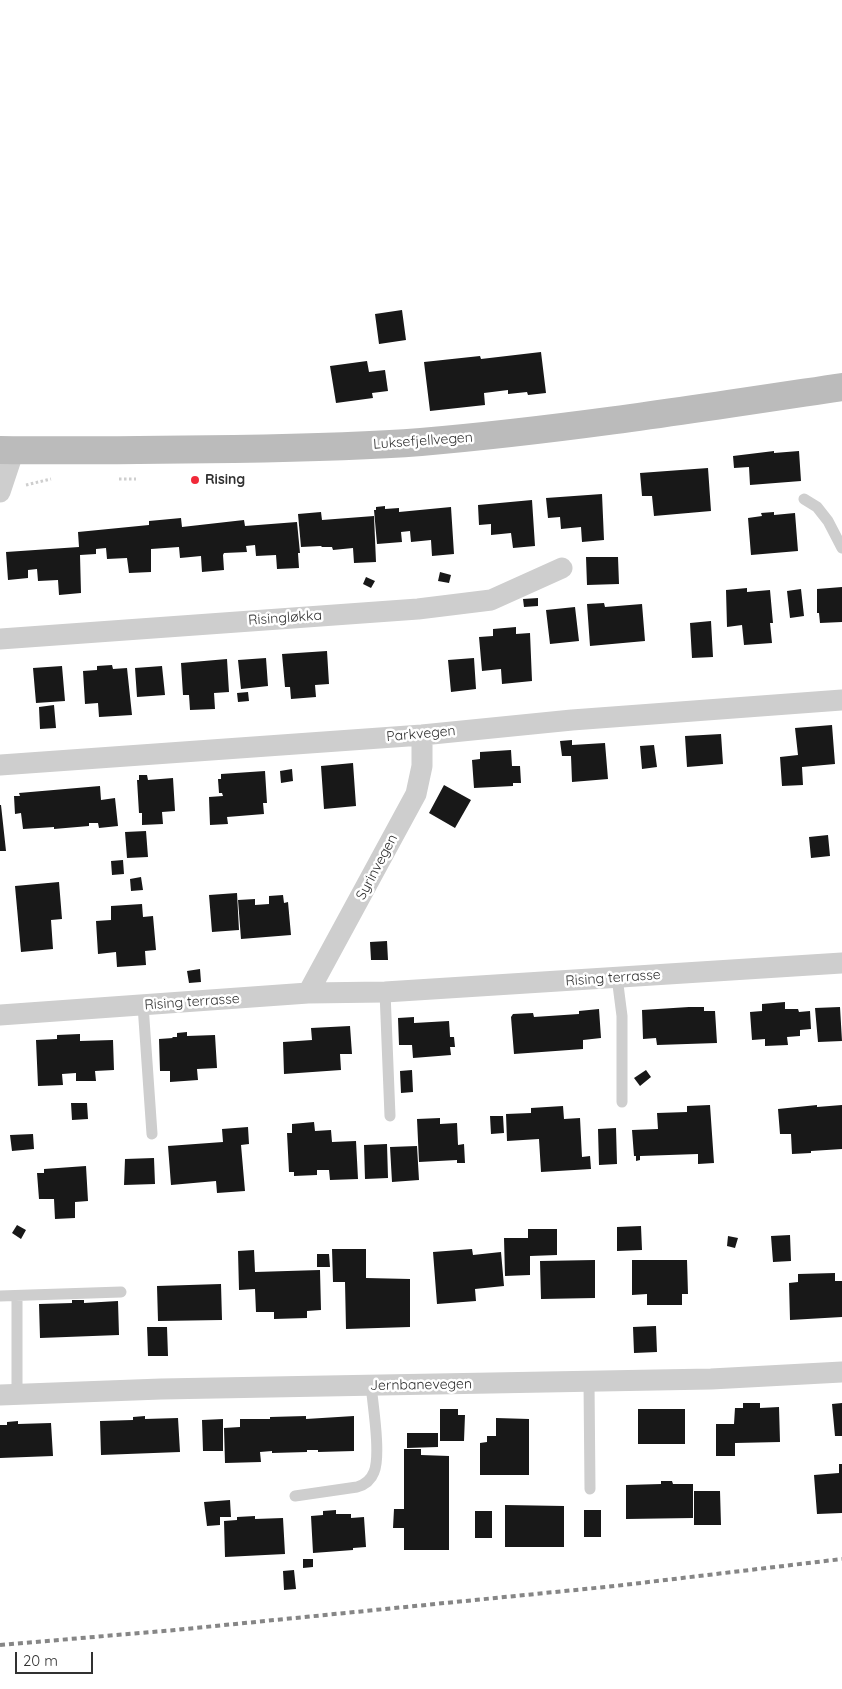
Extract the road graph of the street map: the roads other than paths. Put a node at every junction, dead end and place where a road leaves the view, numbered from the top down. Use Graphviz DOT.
graph roads {
  1 [pos="842,387"];
  2 [pos="7,450"];
  3 [pos="0,492"];
  4 [pos="804,500"];
  5 [pos="842,548"];
  6 [pos="562,568"];
  7 [pos="0,639"];
  8 [pos="842,700"];
  9 [pos="422,735"];
  10 [pos="0,766"];
  11 [pos="842,963"];
  12 [pos="617,978"];
  13 [pos="385,992"];
  14 [pos="308,993"];
  15 [pos="143,1005"];
  16 [pos="0,1015"];
  17 [pos="622,1102"];
  18 [pos="390,1116"];
  19 [pos="152,1134"];
  20 [pos="122,1292"];
  21 [pos="0,1296"];
  22 [pos="17,1296"];
  23 [pos="842,1372"];
  24 [pos="589,1382"];
  25 [pos="371,1385"];
  26 [pos="9,1395"];
  27 [pos="590,1489"];
  28 [pos="295,1496"];
  1 -- 2 [label="main road, Luksefjellvegen"];
  2 -- 3 [label="street"];
  4 -- 5 [label="lane"];
  6 -- 7 [label="street, Risingløkka"];
  8 -- 9 [label="street, Parkvegen"];
  9 -- 10 [label="street, Parkvegen"];
  9 -- 14 [label="street, Syrinvegen"];
  11 -- 12 [label="street, Rising terrasse"];
  12 -- 13 [label="street, Rising terrasse"];
  12 -- 17 [label="lane"];
  13 -- 14 [label="street, Rising terrasse"];
  13 -- 18 [label="lane"];
  14 -- 15 [label="street, Rising terrasse"];
  15 -- 16 [label="street, Rising terrasse"];
  15 -- 19 [label="lane"];
  20 -- 22 [label="lane"];
  21 -- 22 [label="lane"];
  22 -- 26 [label="lane"];
  23 -- 24 [label="street, Jernbanevegen"];
  24 -- 25 [label="street, Jernbanevegen"];
  24 -- 27 [label="lane"];
  25 -- 26 [label="street, Jernbanevegen"];
  25 -- 28 [label="lane"];
}
